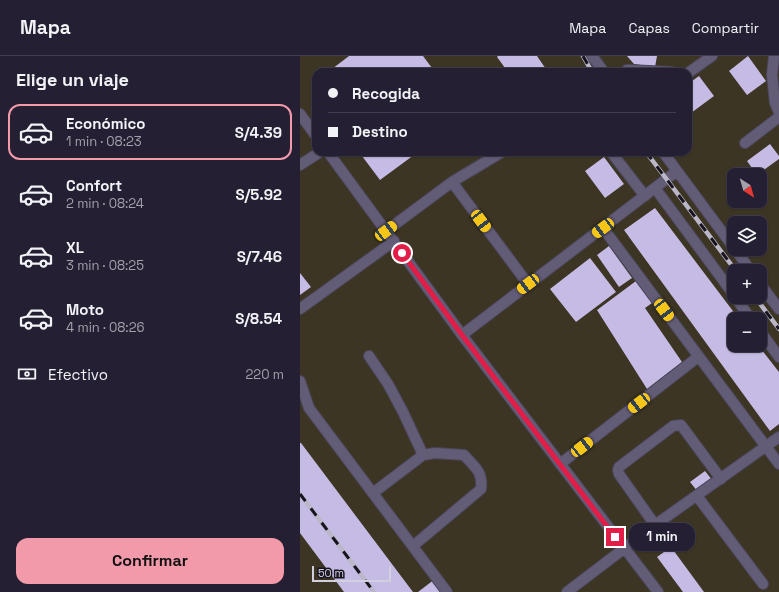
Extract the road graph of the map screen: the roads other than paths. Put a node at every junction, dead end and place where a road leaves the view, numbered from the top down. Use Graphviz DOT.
graph roads {
  1 [pos="592,56"];
  2 [pos="712,56"];
  3 [pos="774,56"];
  4 [pos="601,68"];
  5 [pos="692,70"];
  6 [pos="779,112"];
  7 [pos="300,114"];
  8 [pos="779,117"];
  9 [pos="312,130"];
  10 [pos="745,144"];
  11 [pos="314,156"];
  12 [pos="331,156"];
  13 [pos="495,156"];
  14 [pos="614,156"];
  15 [pos="666,156"];
  16 [pos="300,165"];
  17 [pos="677,171"];
  18 [pos="452,182"];
  19 [pos="656,188"];
  20 [pos="645,196"];
  21 [pos="603,228"];
  22 [pos="386,231"];
  23 [pos="727,239"];
  24 [pos="394,241"];
  25 [pos="739,256"];
  26 [pos="746,264"];
  27 [pos="528,284"];
  28 [pos="727,285"];
  29 [pos="767,293"];
  30 [pos="300,309"];
  31 [pos="779,309"];
  32 [pos="462,335"];
  33 [pos="767,341"];
  34 [pos="369,356"];
  35 [pos="698,357"];
  36 [pos="779,357"];
  37 [pos="300,381"];
  38 [pos="779,437"];
  39 [pos="765,446"];
  40 [pos="423,455"];
  41 [pos="560,464"];
  42 [pos="779,464"];
  43 [pos="721,479"];
  44 [pos="373,493"];
  45 [pos="697,496"];
  46 [pos="655,525"];
  47 [pos="413,546"];
  48 [pos="624,549"];
  49 [pos="763,584"];
  50 [pos="448,592"];
  51 [pos="567,592"];
  52 [pos="658,592"];
  1 -- 4 [label="lane"];
  2 -- 5 [label="lane"];
  3 -- 6 [label="lane"];
  7 -- 9 [label="lane"];
  8 -- 10 [label="lane"];
  11 -- 16 [label="lane"];
  12 -- 22 [label="lane"];
  13 -- 18 [label="lane"];
  14 -- 20 [label="lane"];
  15 -- 17 [label="lane"];
  17 -- 19 [label="lane"];
  17 -- 23 [label="lane"];
  18 -- 22 [label="lane"];
  18 -- 27 [label="lane"];
  19 -- 20 [label="lane"];
  19 -- 28 [label="lane"];
  20 -- 21 [label="lane"];
  21 -- 27 [label="lane"];
  21 -- 35 [label="lane"];
  22 -- 24 [label="lane"];
  24 -- 30 [label="lane"];
  24 -- 32 [label="lane"];
  25 -- 26 [label="lane"];
  27 -- 32 [label="lane"];
  29 -- 31 [label="lane"];
  32 -- 41 [label="lane"];
  33 -- 36 [label="lane"];
  34 -- 40 [label="lane"];
  35 -- 39 [label="lane"];
  35 -- 41 [label="lane"];
  37 -- 44 [label="lane"];
  38 -- 39 [label="lane"];
  39 -- 42 [label="lane"];
  39 -- 43 [label="lane"];
  40 -- 44 [label="lane"];
  40 -- 47 [label="lane"];
  41 -- 48 [label="lane"];
  43 -- 45 [label="lane"];
  43 -- 46 [label="lane"];
  44 -- 47 [label="lane"];
  45 -- 46 [label="lane"];
  45 -- 49 [label="lane"];
  46 -- 48 [label="lane"];
  47 -- 50 [label="lane"];
  48 -- 51 [label="lane"];
  48 -- 52 [label="lane"];
}
